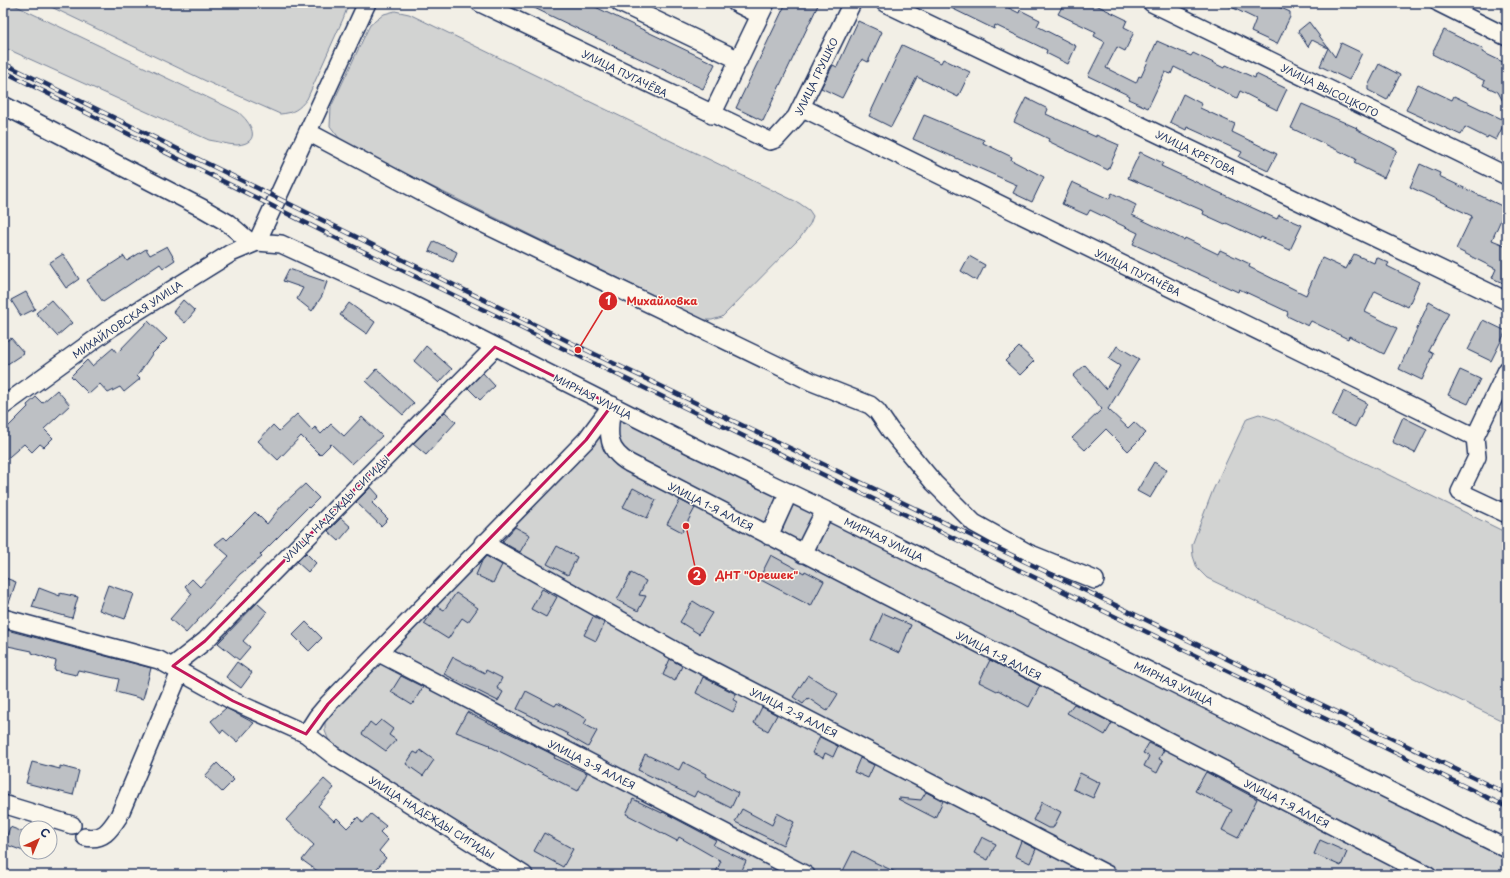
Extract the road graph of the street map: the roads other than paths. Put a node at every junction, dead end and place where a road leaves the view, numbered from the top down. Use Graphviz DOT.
graph roads {
  1 [pos="368,3"];
  2 [pos="620,3"];
  3 [pos="736,3"];
  4 [pos="852,3"];
  5 [pos="885,3"];
  6 [pos="1152,3"];
  7 [pos="1439,3"];
  8 [pos="485,4"];
  9 [pos="763,9"];
  10 [pos="1507,37"];
  11 [pos="739,60"];
  12 [pos="3,105"];
  13 [pos="801,107"];
  14 [pos="712,115"];
  15 [pos="308,132"];
  16 [pos="770,142"];
  17 [pos="1507,176"];
  18 [pos="254,242"];
  19 [pos="1507,301"];
  20 [pos="495,346"];
  21 [pos="1507,370"];
  22 [pos="3,406"];
  23 [pos="612,406"];
  24 [pos="1475,437"];
  25 [pos="789,492"];
  26 [pos="825,510"];
  27 [pos="1507,514"];
  28 [pos="769,536"];
  29 [pos="484,543"];
  30 [pos="803,554"];
  31 [pos="1095,580"];
  32 [pos="3,618"];
  33 [pos="379,653"];
  34 [pos="176,669"];
  35 [pos="306,734"];
  36 [pos="3,804"];
  37 [pos="72,825"];
  38 [pos="85,837"];
  39 [pos="1507,849"];
  40 [pos="524,875"];
  41 [pos="806,875"];
  42 [pos="1108,875"];
  43 [pos="1428,875"];
  1 -- 15 [label="street"];
  2 -- 11 [label="street"];
  3 -- 9 [label="street"];
  4 -- 13 [label="street, УЛИЦА ГРУШКО"];
  5 -- 19 [label="street, УЛИЦА КРЕТОВА"];
  6 -- 17 [label="street, УЛИЦА ВЫСОЦКОГО"];
  7 -- 10 [label="street"];
  8 -- 14 [label="street, УЛИЦА ПУГАЧЁВА"];
  9 -- 11 [label="street"];
  11 -- 14 [label="street"];
  12 -- 18 [label="street"];
  13 -- 16 [label="street, УЛИЦА ГРУШКО"];
  13 -- 24 [label="street, УЛИЦА ПУГАЧЁВА"];
  14 -- 16 [label="street, УЛИЦА ПУГАЧЁВА"];
  15 -- 18 [label="street"];
  15 -- 31 [label="street"];
  18 -- 20 [label="street, МИРНАЯ УЛИЦА"];
  18 -- 22 [label="street, МИХАЙЛОВСКАЯ УЛИЦА"];
  20 -- 23 [label="street, МИРНАЯ УЛИЦА"];
  20 -- 34 [label="street, УЛИЦА НАДЕЖДЫ СИГИДЫ"];
  21 -- 24 [label="street"];
  23 -- 25 [label="street, МИРНАЯ УЛИЦА"];
  23 -- 28 [label="street, УЛИЦА 1-Я АЛЛЕЯ"];
  23 -- 29 [label="street"];
  24 -- 27 [label="street"];
  25 -- 26 [label="street, МИРНАЯ УЛИЦА"];
  25 -- 28 [label="street"];
  26 -- 30 [label="street"];
  26 -- 39 [label="street, МИРНАЯ УЛИЦА"];
  28 -- 30 [label="street, УЛИЦА 1-Я АЛЛЕЯ"];
  29 -- 33 [label="street"];
  29 -- 42 [label="street, УЛИЦА 2-Я АЛЛЕЯ"];
  30 -- 43 [label="street, УЛИЦА 1-Я АЛЛЕЯ"];
  32 -- 34 [label="street, УЛИЦА НАДЕЖДЫ СИГИДЫ"];
  33 -- 35 [label="street"];
  33 -- 41 [label="street, УЛИЦА 3-Я АЛЛЕЯ"];
  34 -- 35 [label="street, УЛИЦА НАДЕЖДЫ СИГИДЫ"];
  34 -- 38 [label="street"];
  35 -- 40 [label="street, УЛИЦА НАДЕЖДЫ СИГИДЫ"];
  36 -- 37 [label="street"];
}
